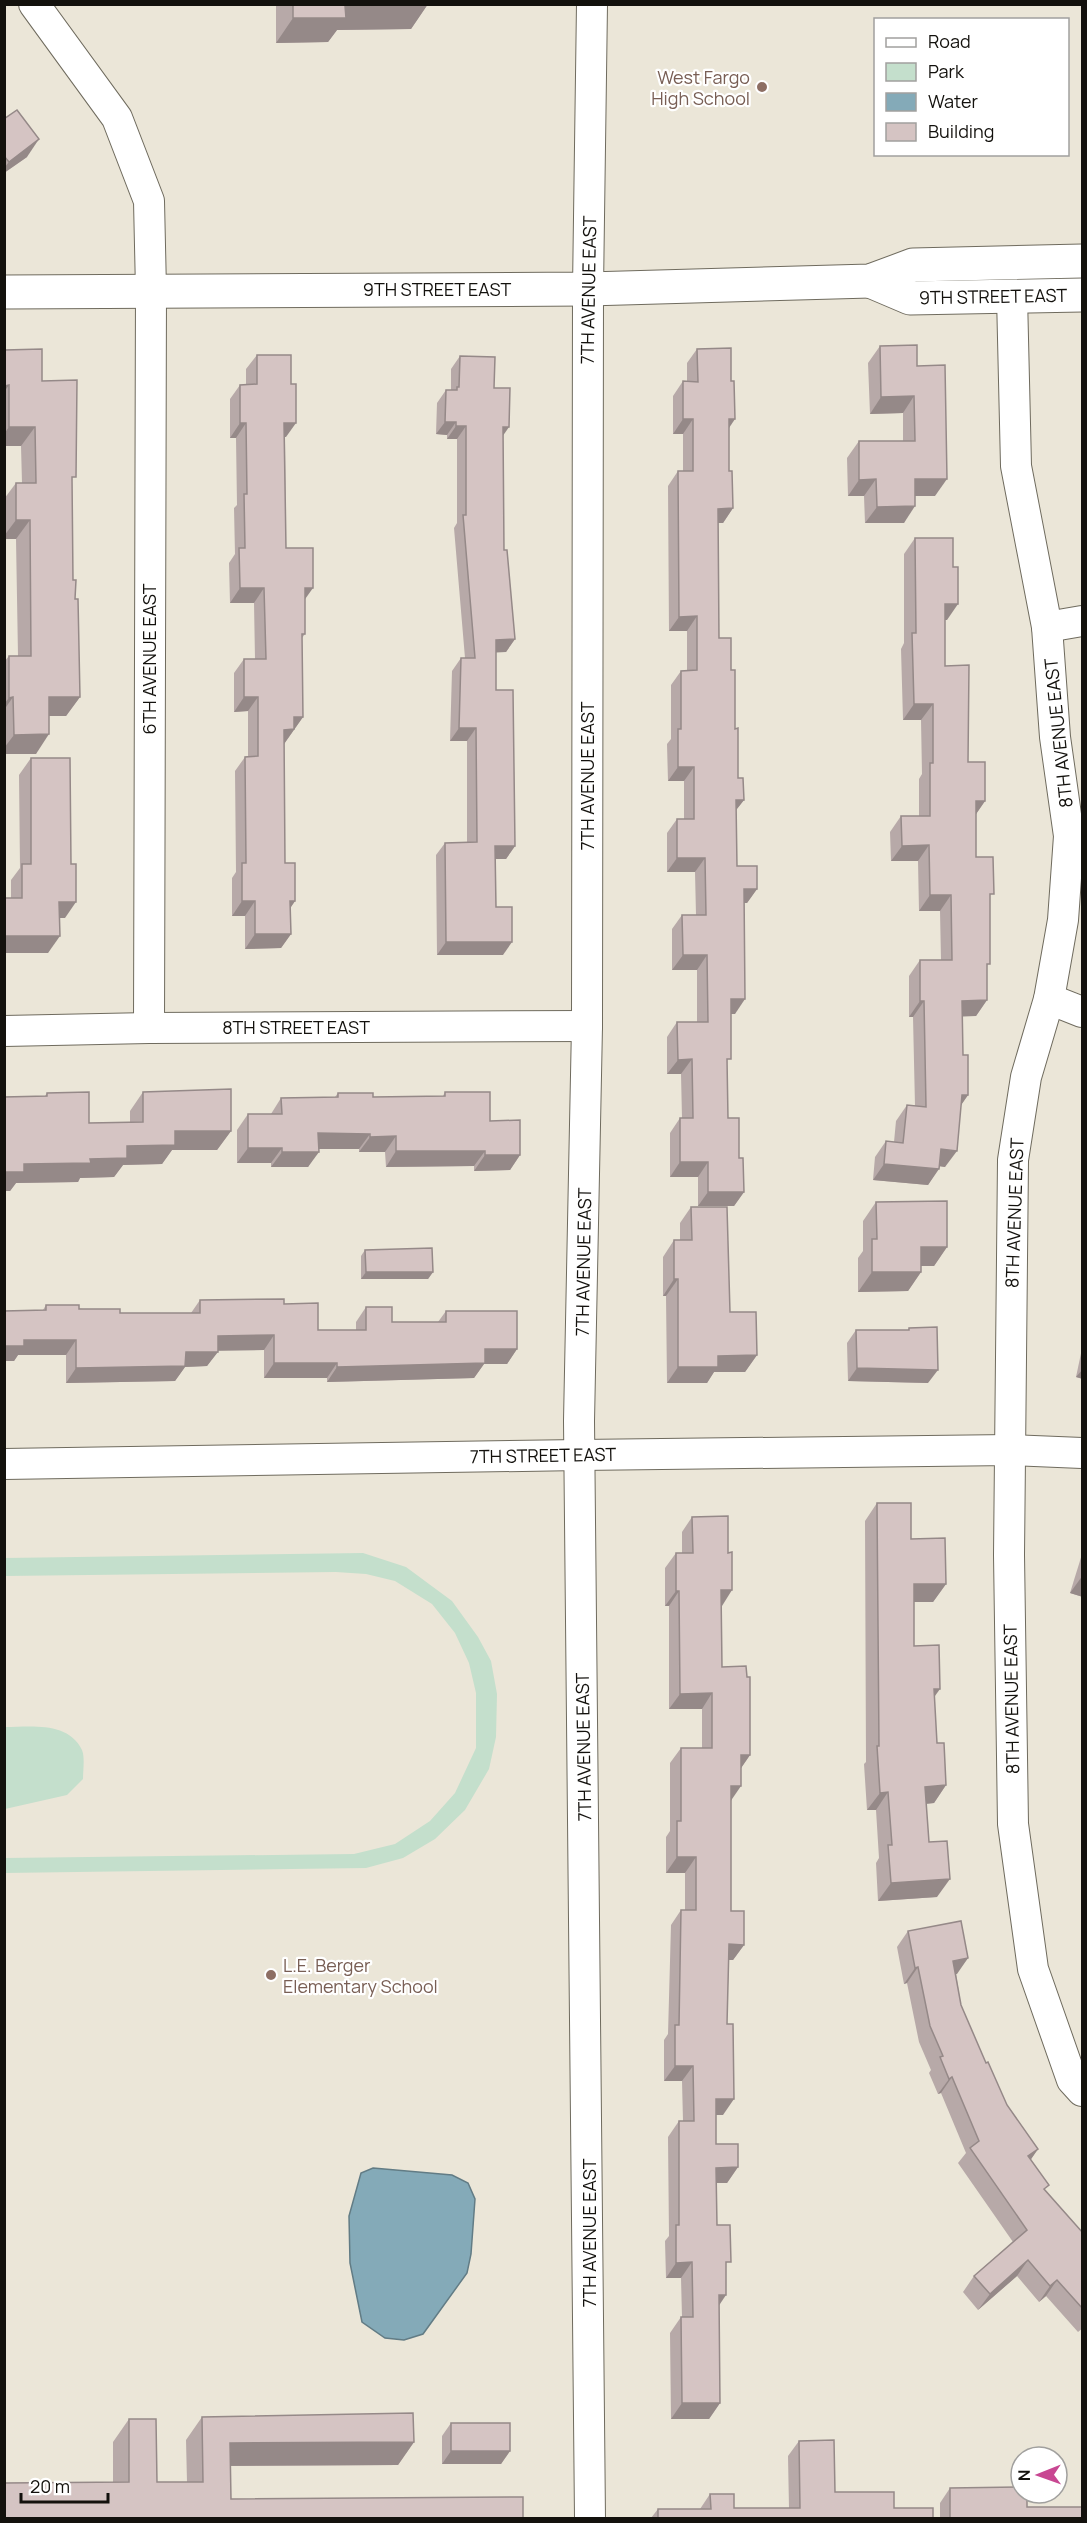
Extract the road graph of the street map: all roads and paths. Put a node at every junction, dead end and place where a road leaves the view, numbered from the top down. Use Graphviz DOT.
graph roads {
  1 [pos="34,4"];
  2 [pos="592,4"];
  3 [pos="1083,261"];
  4 [pos="870,281"];
  5 [pos="588,289"];
  6 [pos="151,290"];
  7 [pos="4,292"];
  8 [pos="1083,295"];
  9 [pos="1012,296"];
  10 [pos="1083,621"];
  11 [pos="1047,627"];
  12 [pos="1049,999"];
  13 [pos="1083,1012"];
  14 [pos="587,1026"];
  15 [pos="149,1028"];
  16 [pos="4,1031"];
  17 [pos="1010,1450"];
  18 [pos="1083,1453"];
  19 [pos="580,1455"];
  20 [pos="4,1464"];
  21 [pos="1083,2091"];
  22 [pos="590,2518"];
  1 -- 6 [label="street, 6TH AVENUE EAST"];
  2 -- 5 [label="street, 7TH AVENUE EAST"];
  3 -- 4 [label="main road, 9TH STREET EAST"];
  4 -- 5 [label="main road, 9TH STREET EAST"];
  4 -- 9 [label="main road, 9TH STREET EAST"];
  5 -- 6 [label="main road, 9TH STREET EAST"];
  5 -- 14 [label="street, 7TH AVENUE EAST"];
  6 -- 7 [label="main road, 9TH STREET EAST"];
  6 -- 15 [label="street, 6TH AVENUE EAST"];
  8 -- 9 [label="main road, 9TH STREET EAST"];
  9 -- 11 [label="street, 8TH AVENUE EAST"];
  10 -- 11 [label="street"];
  11 -- 12 [label="street, 8TH AVENUE EAST"];
  12 -- 13 [label="street"];
  12 -- 17 [label="street, 8TH AVENUE EAST"];
  14 -- 15 [label="street, 8TH STREET EAST"];
  14 -- 19 [label="street, 7TH AVENUE EAST"];
  15 -- 16 [label="street, 8TH STREET EAST"];
  17 -- 18 [label="street, 7TH STREET EAST"];
  17 -- 19 [label="street, 7TH STREET EAST"];
  17 -- 21 [label="street, 8TH AVENUE EAST"];
  19 -- 20 [label="street, 7TH STREET EAST"];
  19 -- 22 [label="street, 7TH AVENUE EAST"];
}
